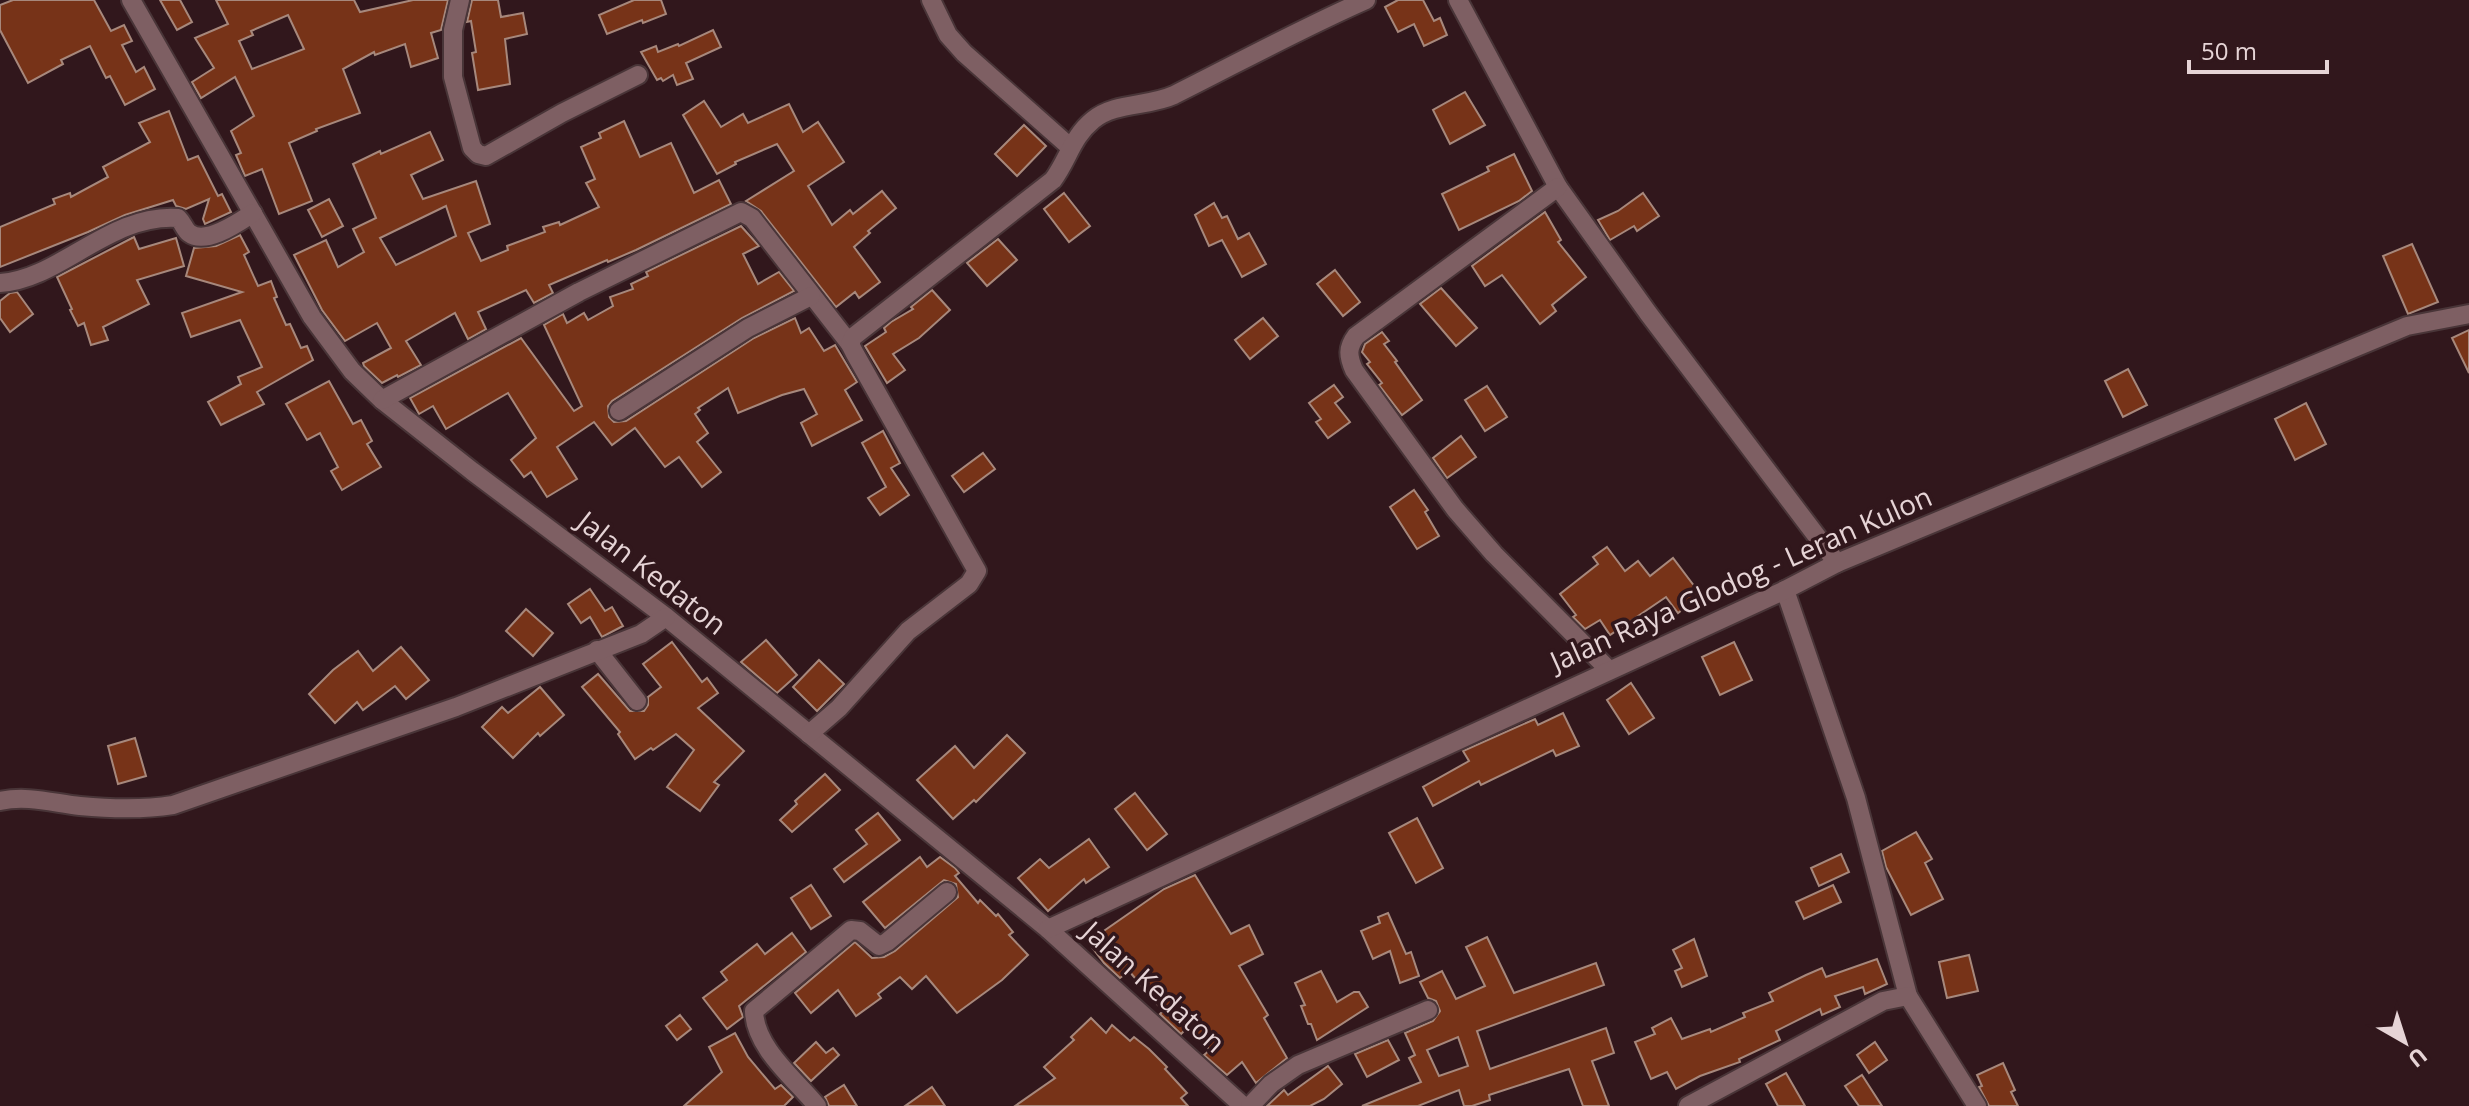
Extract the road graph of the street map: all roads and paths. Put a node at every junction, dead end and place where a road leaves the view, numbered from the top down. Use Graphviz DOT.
graph roads {
  1 [pos="460,0"];
  2 [pos="931,0"];
  3 [pos="1366,0"];
  4 [pos="1458,0"];
  5 [pos="137,2"];
  6 [pos="638,75"];
  7 [pos="1070,147"];
  8 [pos="1558,187"];
  9 [pos="253,213"];
  10 [pos="0,283"];
  11 [pos="811,296"];
  12 [pos="2469,314"];
  13 [pos="850,344"];
  14 [pos="382,400"];
  15 [pos="619,411"];
  16 [pos="1837,563"];
  17 [pos="1785,590"];
  18 [pos="666,617"];
  19 [pos="597,650"];
  20 [pos="1608,669"];
  21 [pos="637,701"];
  22 [pos="809,734"];
  23 [pos="0,801"];
  24 [pos="947,892"];
  25 [pos="1048,929"];
  26 [pos="1908,996"];
  27 [pos="1428,1010"];
  28 [pos="817,1106"];
  29 [pos="1243,1106"];
  30 [pos="1250,1106"];
  31 [pos="1688,1106"];
  32 [pos="1977,1106"];
  1 -- 6 [label="street"];
  2 -- 7 [label="street"];
  3 -- 7 [label="street"];
  4 -- 8 [label="street"];
  5 -- 9 [label="street, Jalan Kedaton"];
  7 -- 13 [label="street"];
  8 -- 16 [label="street"];
  8 -- 20 [label="street"];
  9 -- 10 [label="street"];
  9 -- 14 [label="street, Jalan Kedaton"];
  11 -- 13 [label="street"];
  11 -- 14 [label="street"];
  11 -- 15 [label="street"];
  12 -- 16 [label="street, Jalan Raya Glodog - Leran Kulon"];
  13 -- 22 [label="street"];
  14 -- 18 [label="street, Jalan Kedaton"];
  16 -- 17 [label="street, Jalan Raya Glodog - Leran Kulon"];
  17 -- 20 [label="street, Jalan Raya Glodog - Leran Kulon"];
  17 -- 26 [label="street"];
  18 -- 19 [label="street"];
  18 -- 22 [label="street, Jalan Kedaton"];
  19 -- 21 [label="street"];
  19 -- 23 [label="street"];
  20 -- 25 [label="street, Jalan Raya Glodog - Leran Kulon"];
  22 -- 25 [label="street, Jalan Kedaton"];
  24 -- 28 [label="street"];
  25 -- 29 [label="street, Jalan Kedaton"];
  26 -- 31 [label="street"];
  26 -- 32 [label="street"];
  27 -- 30 [label="street"];
}
